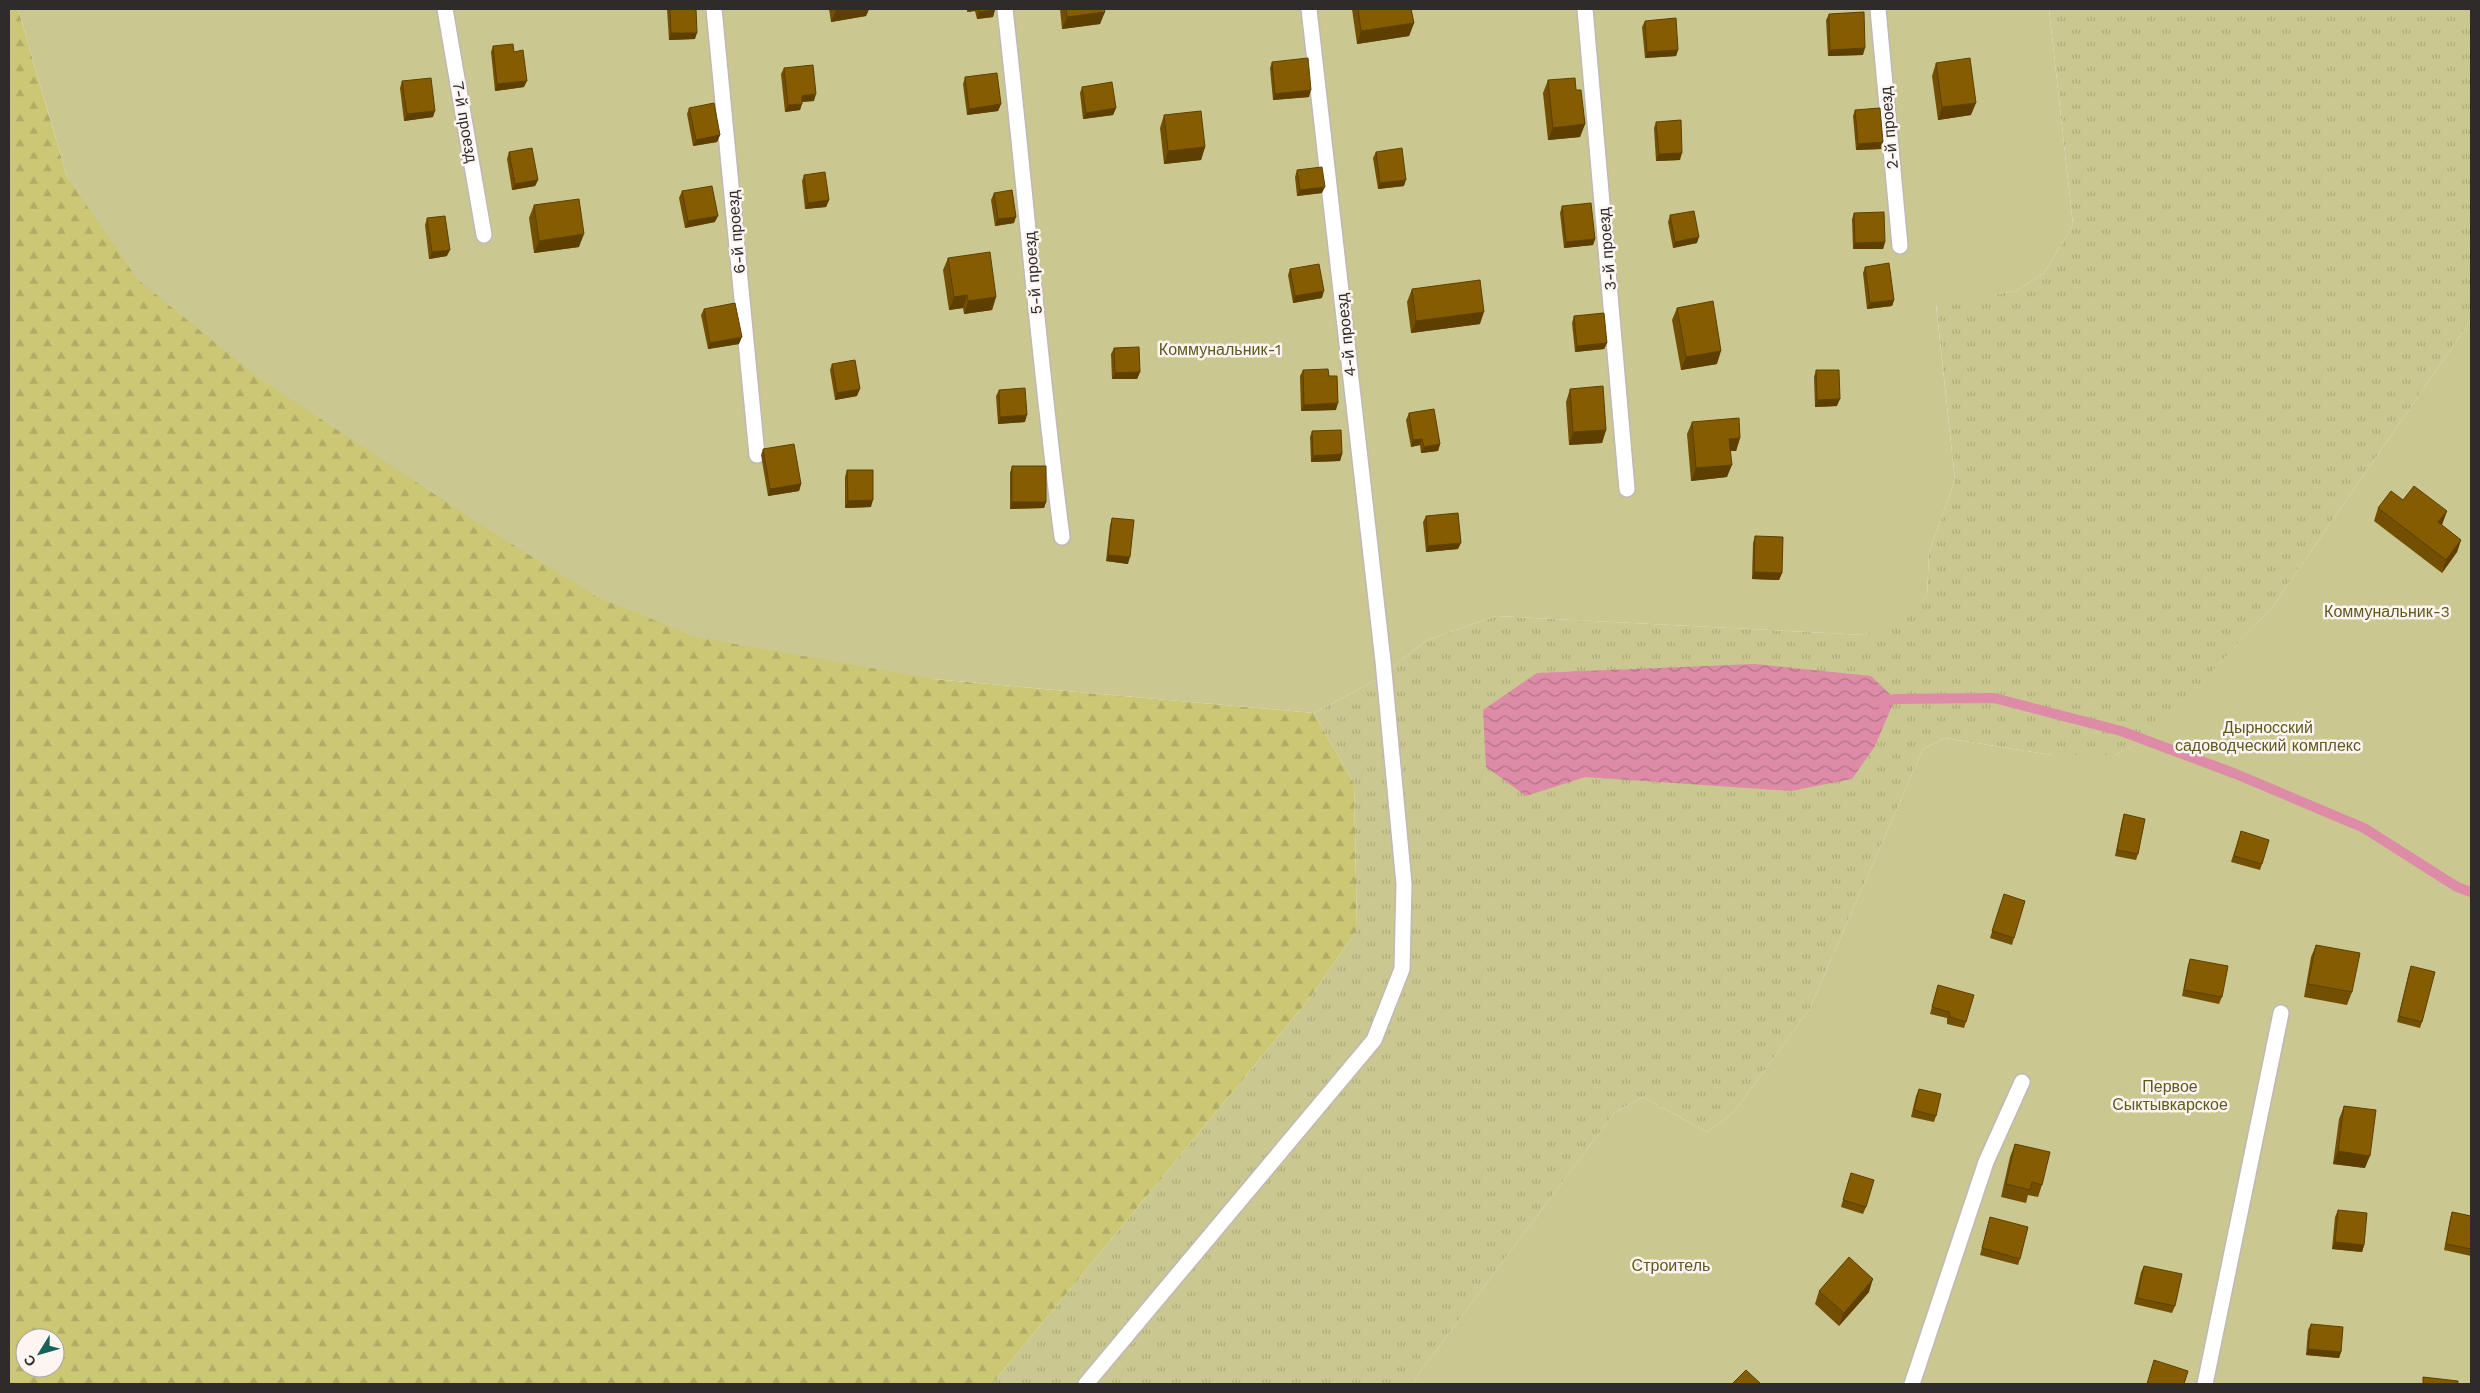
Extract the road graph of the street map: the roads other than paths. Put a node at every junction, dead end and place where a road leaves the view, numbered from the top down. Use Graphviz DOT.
graph roads {
  1 [pos="445,9"];
  2 [pos="714,9"];
  3 [pos="1005,9"];
  4 [pos="1309,9"];
  5 [pos="1586,9"];
  6 [pos="1878,9"];
  7 [pos="484,235"];
  8 [pos="1900,246"];
  9 [pos="756,455"];
  10 [pos="1628,488"];
  11 [pos="1062,537"];
  12 [pos="2281,1013"];
  13 [pos="2022,1082"];
  14 [pos="1086,1384"];
  15 [pos="1912,1384"];
  16 [pos="2205,1384"];
  1 -- 7 [label="lane, 7-й проезд"];
  2 -- 9 [label="lane, 6-й проезд"];
  3 -- 11 [label="lane, 5-й проезд"];
  4 -- 14 [label="lane, 4-й проезд"];
  5 -- 10 [label="lane, 3-й проезд"];
  6 -- 8 [label="lane, 2-й проезд"];
  12 -- 16 [label="lane"];
  13 -- 15 [label="lane"];
}
